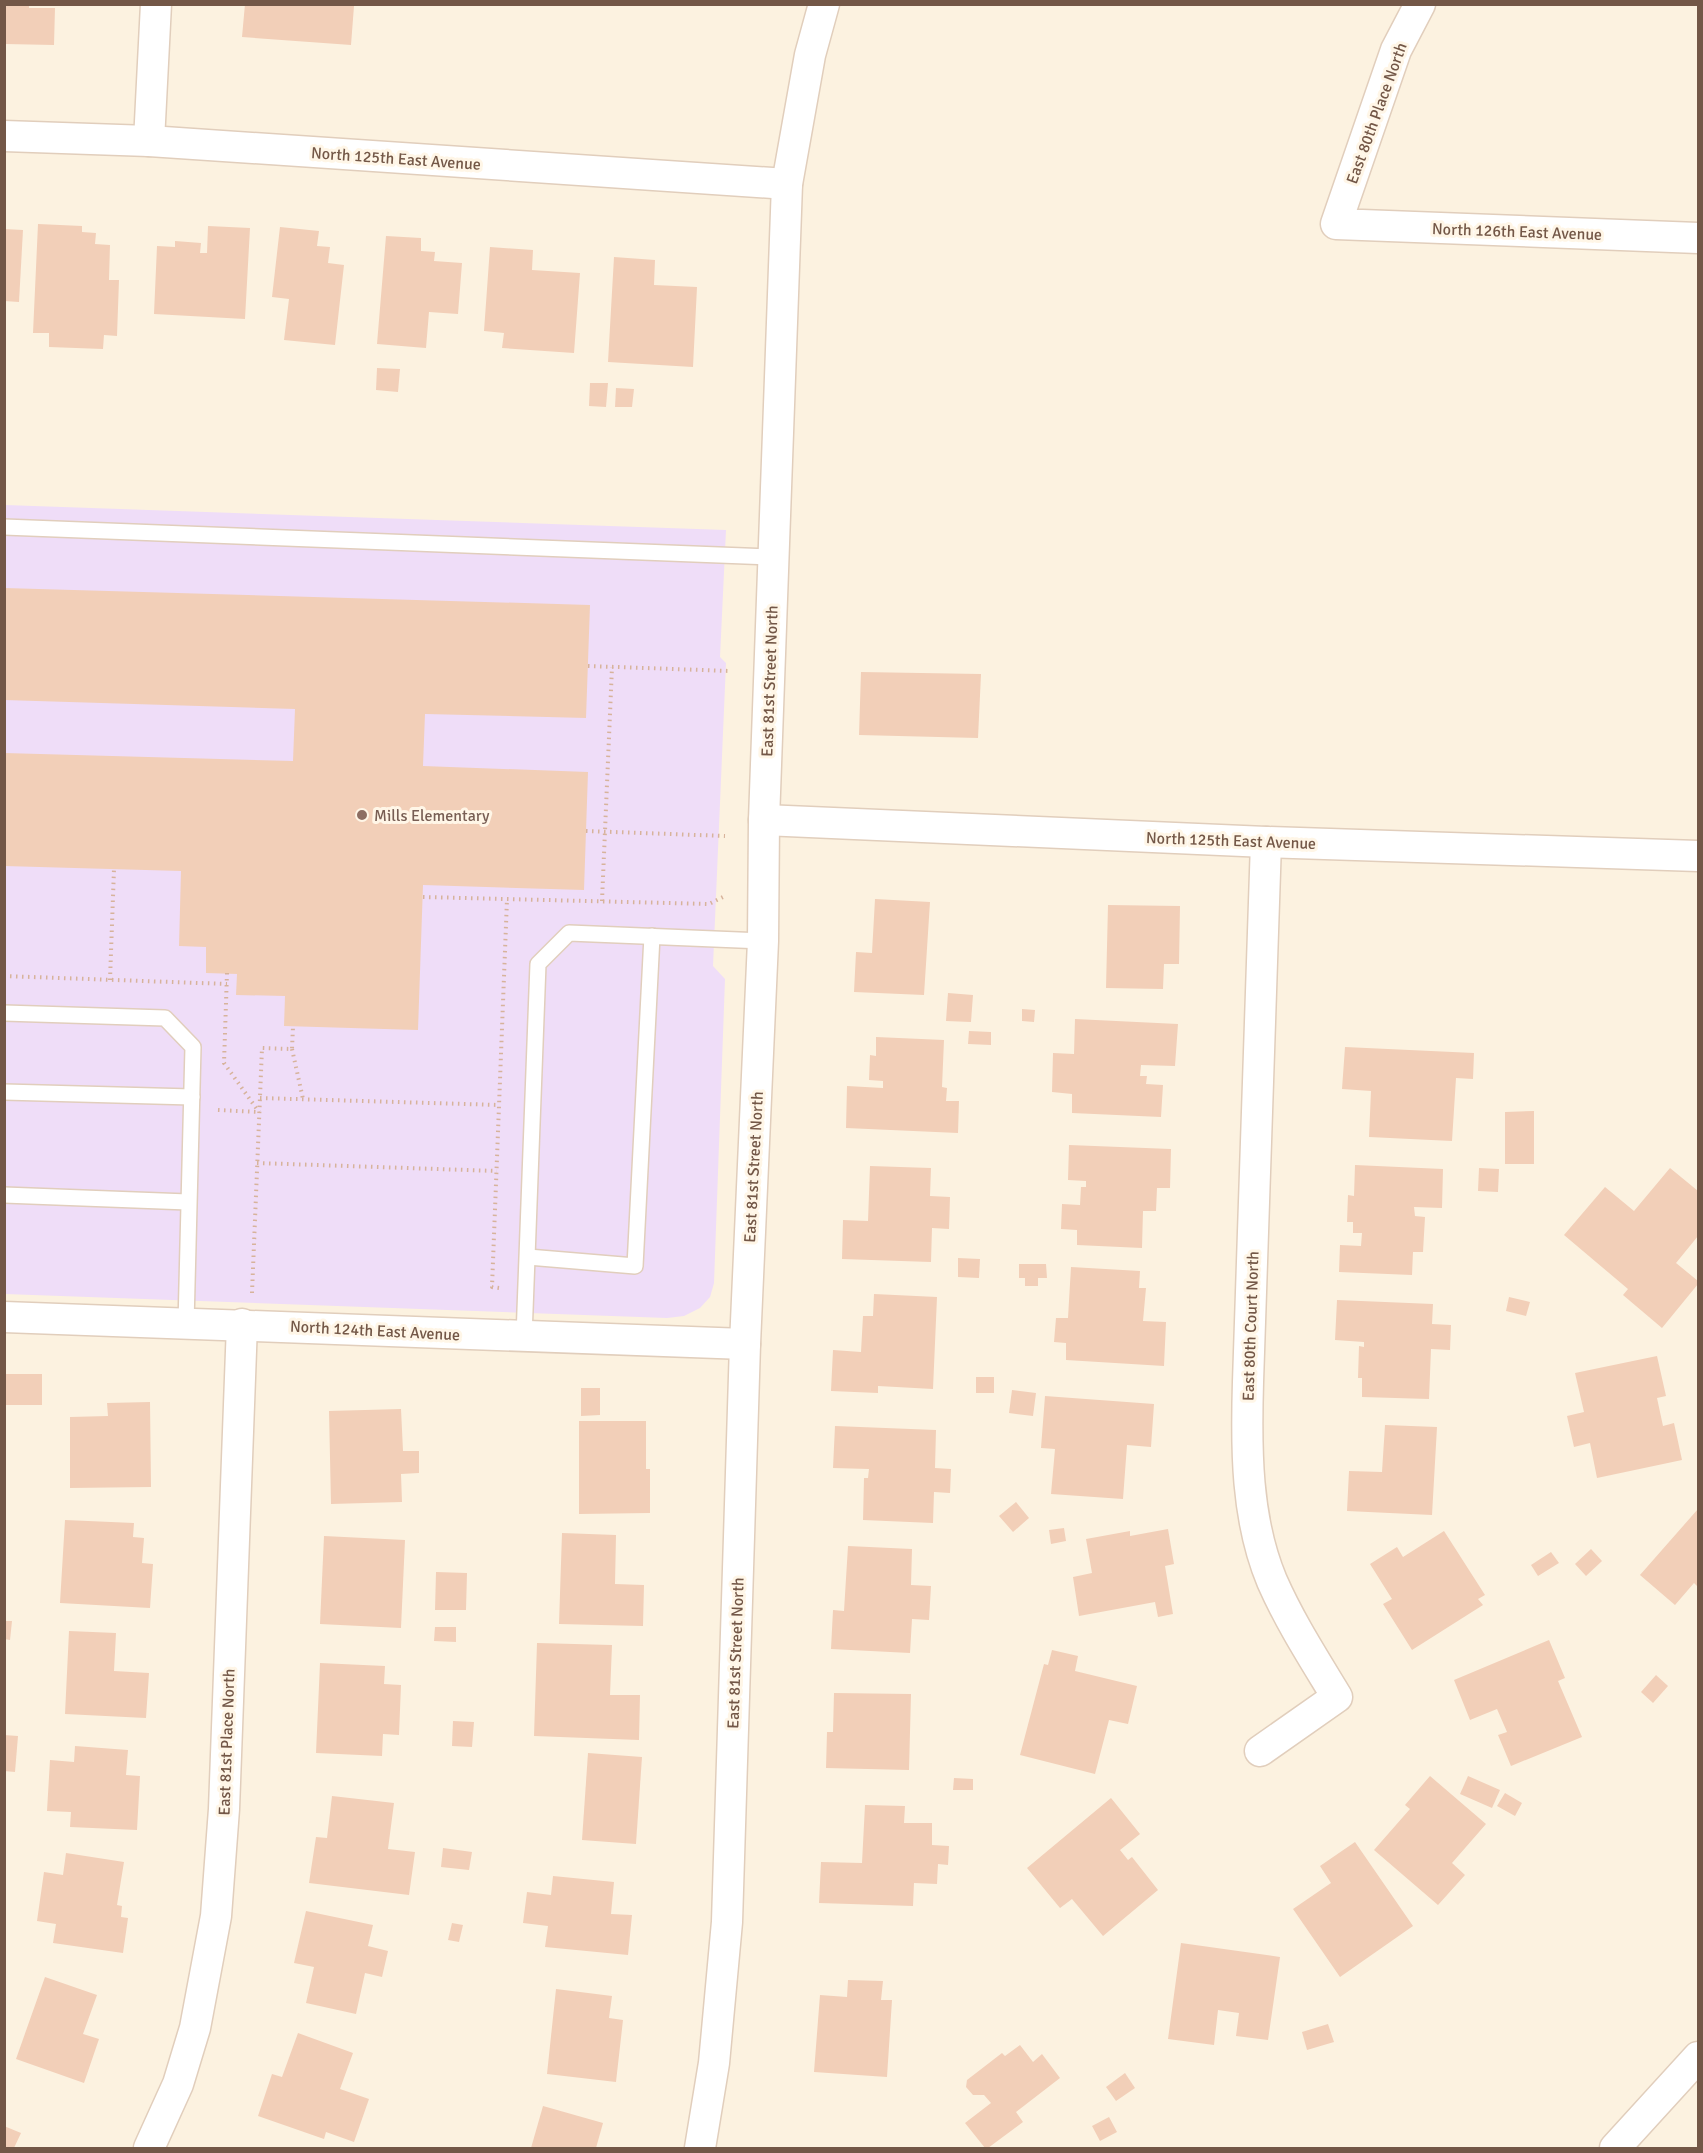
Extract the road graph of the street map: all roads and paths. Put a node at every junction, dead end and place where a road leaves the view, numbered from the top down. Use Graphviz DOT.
graph roads {
  1 [pos="156,4"];
  2 [pos="824,4"];
  3 [pos="1420,4"];
  4 [pos="4,136"];
  5 [pos="149,141"];
  6 [pos="787,184"];
  7 [pos="1336,224"];
  8 [pos="1698,238"];
  9 [pos="4,527"];
  10 [pos="773,557"];
  11 [pos="588,666"];
  12 [pos="612,668"];
  13 [pos="730,671"];
  14 [pos="764,820"];
  15 [pos="586,831"];
  16 [pos="605,832"];
  17 [pos="725,836"];
  18 [pos="1266,842"];
  19 [pos="1698,856"];
  20 [pos="114,869"];
  21 [pos="423,897"];
  22 [pos="723,897"];
  23 [pos="507,899"];
  24 [pos="602,901"];
  25 [pos="652,936"];
  26 [pos="764,941"];
  27 [pos="227,973"];
  28 [pos="4,976"];
  29 [pos="110,980"];
  30 [pos="226,984"];
  31 [pos="4,1013"];
  32 [pos="293,1027"];
  33 [pos="291,1049"];
  34 [pos="4,1092"];
  35 [pos="192,1097"];
  36 [pos="260,1098"];
  37 [pos="303,1100"];
  38 [pos="499,1105"];
  39 [pos="226,1111"];
  40 [pos="259,1112"];
  41 [pos="257,1163"];
  42 [pos="497,1171"];
  43 [pos="4,1195"];
  44 [pos="188,1202"];
  45 [pos="528,1257"];
  46 [pos="499,1288"];
  47 [pos="247,1313"];
  48 [pos="4,1317"];
  49 [pos="186,1324"];
  50 [pos="524,1337"];
  51 [pos="745,1344"];
  52 [pos="1260,1751"];
  53 [pos="1698,2057"];
  54 [pos="149,2148"];
  55 [pos="700,2148"];
  56 [pos="1616,2148"];
  1 -- 5 [label="street"];
  2 -- 6 [label="street, East 81st Street North"];
  3 -- 7 [label="street, East 80th Place North"];
  4 -- 5 [label="street, North 125th East Avenue"];
  5 -- 6 [label="street, North 125th East Avenue"];
  6 -- 10 [label="street, East 81st Street North"];
  7 -- 8 [label="street, North 126th East Avenue"];
  9 -- 10 [label="lane"];
  10 -- 14 [label="street, East 81st Street North"];
  11 -- 12 [label="path"];
  12 -- 13 [label="path"];
  12 -- 16 [label="path"];
  14 -- 18 [label="street, North 125th East Avenue"];
  14 -- 26 [label="street, East 81st Street North"];
  15 -- 16 [label="path"];
  16 -- 17 [label="path"];
  16 -- 24 [label="path"];
  18 -- 19 [label="street, North 125th East Avenue"];
  18 -- 52 [label="street, East 80th Court North"];
  20 -- 29 [label="path"];
  21 -- 23 [label="path"];
  22 -- 24 [label="path"];
  23 -- 24 [label="path"];
  23 -- 38 [label="path"];
  25 -- 26 [label="lane"];
  25 -- 45 [label="lane"];
  25 -- 45 [label="lane"];
  26 -- 51 [label="street, East 81st Street North"];
  27 -- 30 [label="path"];
  28 -- 29 [label="path"];
  29 -- 30 [label="path"];
  30 -- 40 [label="path"];
  31 -- 35 [label="lane"];
  32 -- 33 [label="path"];
  33 -- 36 [label="path"];
  33 -- 37 [label="path"];
  34 -- 35 [label="lane"];
  35 -- 44 [label="lane"];
  36 -- 37 [label="path"];
  36 -- 40 [label="path"];
  37 -- 38 [label="path"];
  38 -- 42 [label="path"];
  39 -- 40 [label="path"];
  40 -- 41 [label="path"];
  41 -- 42 [label="path"];
  41 -- 47 [label="path"];
  42 -- 46 [label="path"];
  43 -- 44 [label="lane"];
  44 -- 49 [label="lane"];
  45 -- 50 [label="lane"];
  47 -- 49 [label="street, North 124th East Avenue"];
  47 -- 50 [label="street, North 124th East Avenue"];
  47 -- 54 [label="street, East 81st Place North"];
  48 -- 49 [label="street, North 124th East Avenue"];
  50 -- 51 [label="street, North 124th East Avenue"];
  51 -- 55 [label="street, East 81st Street North"];
  53 -- 56 [label="street"];
}
